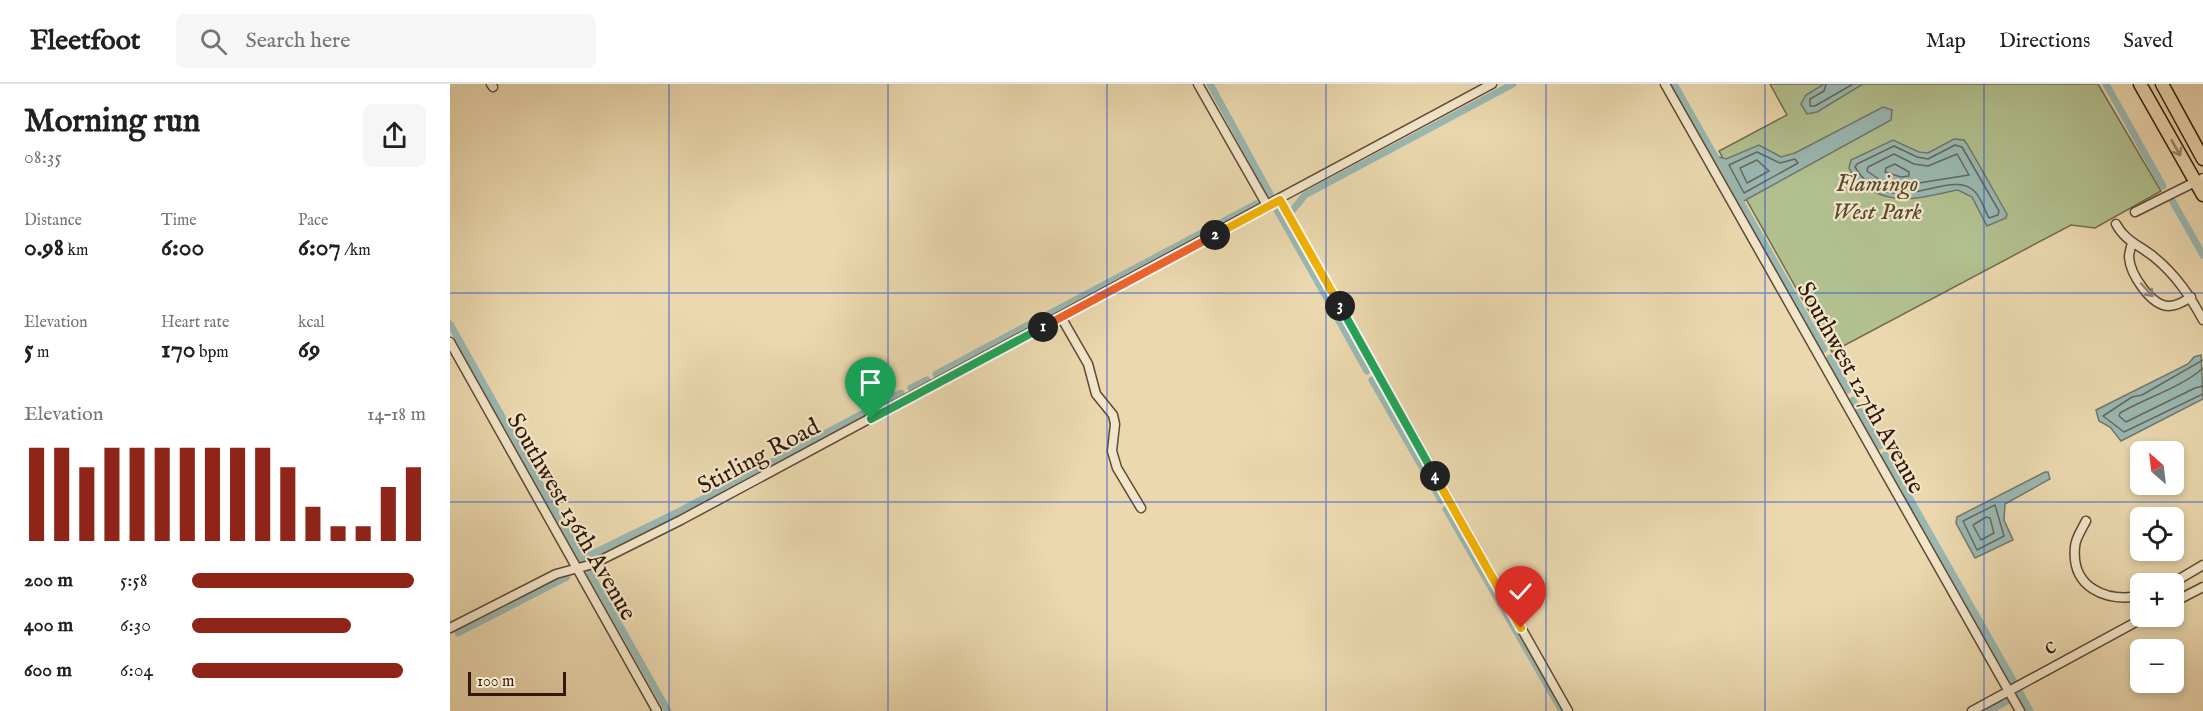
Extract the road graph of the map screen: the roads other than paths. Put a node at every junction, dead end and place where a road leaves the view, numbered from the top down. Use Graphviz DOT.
graph roads {
  1 [pos="1198,84"];
  2 [pos="1492,84"];
  3 [pos="1665,84"];
  4 [pos="2140,84"];
  5 [pos="2162,84"];
  6 [pos="2203,159"];
  7 [pos="2197,179"];
  8 [pos="2203,195"];
  9 [pos="1280,200"];
  10 [pos="1268,207"];
  11 [pos="2139,210"];
  12 [pos="2116,224"];
  13 [pos="2132,243"];
  14 [pos="2191,297"];
  15 [pos="1061,317"];
  16 [pos="2203,320"];
  17 [pos="450,342"];
  18 [pos="1141,508"];
  19 [pos="2086,521"];
  20 [pos="2203,565"];
  21 [pos="578,566"];
  22 [pos="2184,576"];
  23 [pos="2203,587"];
  24 [pos="2130,597"];
  25 [pos="2184,597"];
  26 [pos="2130,625"];
  27 [pos="450,628"];
  28 [pos="2009,691"];
  29 [pos="657,711"];
  30 [pos="1568,711"];
  31 [pos="1972,711"];
  32 [pos="2020,711"];
  1 -- 10 [label="street"];
  2 -- 9 [label="street, Stirling Road"];
  3 -- 28 [label="street, Southwest 127th Avenue"];
  4 -- 7 [label="highway, one-way"];
  5 -- 6 [label="highway"];
  7 -- 8 [label="highway"];
  7 -- 11 [label="street"];
  9 -- 10 [label="street, Stirling Road"];
  9 -- 30 [label="street"];
  10 -- 15 [label="street, Stirling Road"];
  12 -- 13 [label="street"];
  13 -- 14 [label="street"];
  13 -- 14 [label="street, one-way"];
  14 -- 16 [label="street"];
  15 -- 18 [label="street"];
  15 -- 21 [label="street, Stirling Road"];
  17 -- 21 [label="street, Southwest 136th Avenue"];
  19 -- 24 [label="street"];
  20 -- 22 [label="street"];
  21 -- 27 [label="street, Stirling Road"];
  21 -- 29 [label="street, Southwest 136th Avenue"];
  23 -- 25 [label="street"];
  26 -- 28 [label="street, c"];
  28 -- 31 [label="street, c"];
  28 -- 32 [label="street, Southwest 127th Avenue"];
}
